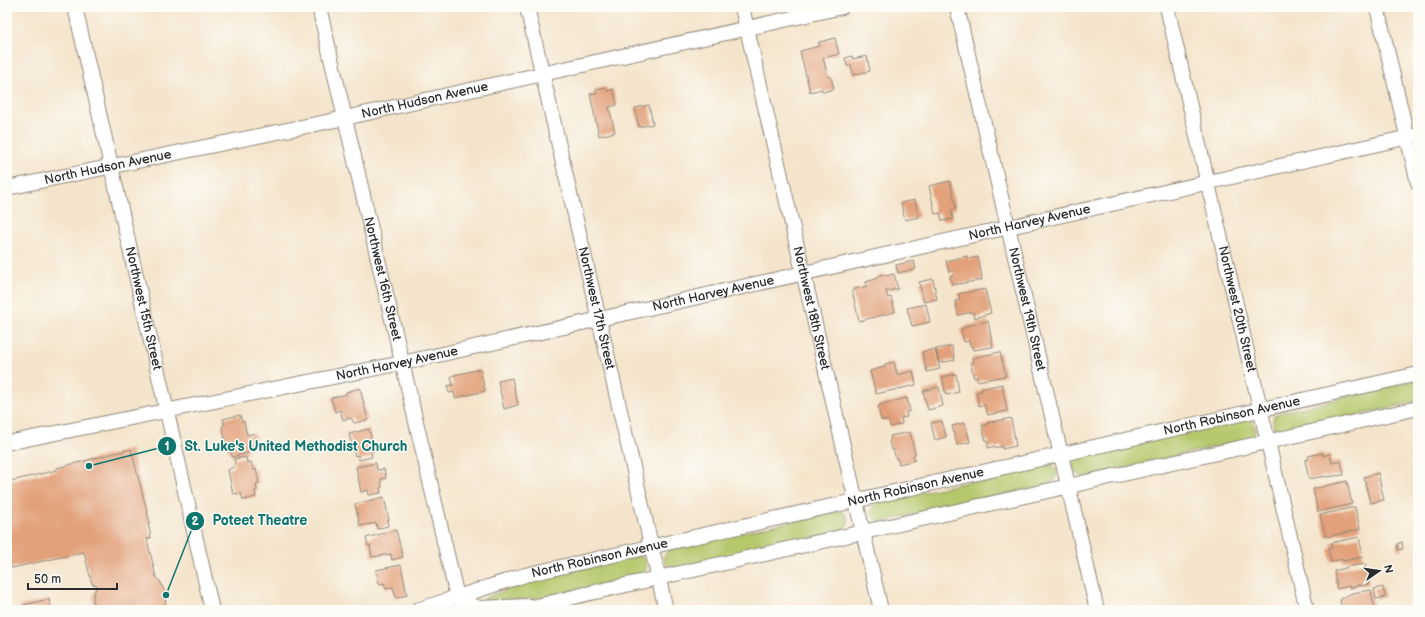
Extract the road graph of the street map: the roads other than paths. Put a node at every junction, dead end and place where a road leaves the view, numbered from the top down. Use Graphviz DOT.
graph roads {
  1 [pos="75,7"];
  2 [pos="319,7"];
  3 [pos="527,7"];
  4 [pos="742,7"];
  5 [pos="842,7"];
  6 [pos="957,7"];
  7 [pos="1167,7"];
  8 [pos="1377,7"];
  9 [pos="747,28"];
  10 [pos="543,74"];
  11 [pos="345,118"];
  12 [pos="1413,136"];
  13 [pos="111,167"];
  14 [pos="1208,182"];
  15 [pos="1418,183"];
  16 [pos="7,188"];
  17 [pos="1008,227"];
  18 [pos="804,273"];
  19 [pos="600,319"];
  20 [pos="402,363"];
  21 [pos="1418,374"];
  22 [pos="1418,408"];
  23 [pos="167,410"];
  24 [pos="1260,410"];
  25 [pos="1268,442"];
  26 [pos="7,443"];
  27 [pos="1061,454"];
  28 [pos="1068,486"];
  29 [pos="856,500"];
  30 [pos="864,532"];
  31 [pos="652,546"];
  32 [pos="658,578"];
  33 [pos="457,597"];
  34 [pos="535,606"];
  35 [pos="212,610"];
  36 [pos="417,610"];
  37 [pos="520,610"];
  38 [pos="666,610"];
  39 [pos="881,610"];
  40 [pos="1097,610"];
  41 [pos="1307,610"];
  1 -- 13 [label="street, Northwest 15th Street"];
  2 -- 11 [label="street, Northwest 16th Street"];
  3 -- 10 [label="street, Northwest 17th Street"];
  4 -- 9 [label="street, Northwest 18th Street"];
  5 -- 9 [label="street, North Hudson Avenue"];
  6 -- 17 [label="street, Northwest 19th Street"];
  7 -- 14 [label="street, Northwest 20th Street"];
  8 -- 12 [label="street"];
  9 -- 10 [label="street, North Hudson Avenue"];
  9 -- 18 [label="street, Northwest 18th Street"];
  10 -- 11 [label="street, North Hudson Avenue"];
  10 -- 19 [label="street, Northwest 17th Street"];
  11 -- 13 [label="street, North Hudson Avenue"];
  11 -- 20 [label="street, Northwest 16th Street"];
  12 -- 14 [label="street, North Harvey Avenue"];
  12 -- 15 [label="street"];
  13 -- 16 [label="street, North Hudson Avenue"];
  13 -- 23 [label="street, Northwest 15th Street"];
  14 -- 17 [label="street, North Harvey Avenue"];
  14 -- 24 [label="street, Northwest 20th Street"];
  17 -- 18 [label="street, North Harvey Avenue"];
  17 -- 27 [label="street, Northwest 19th Street"];
  18 -- 19 [label="street, North Harvey Avenue"];
  18 -- 29 [label="street, Northwest 18th Street"];
  19 -- 20 [label="street, North Harvey Avenue"];
  19 -- 31 [label="street, Northwest 17th Street"];
  20 -- 23 [label="street, North Harvey Avenue"];
  20 -- 33 [label="street, Northwest 16th Street"];
  21 -- 24 [label="street, North Robinson Avenue"];
  22 -- 25 [label="street"];
  23 -- 26 [label="street, North Harvey Avenue"];
  23 -- 35 [label="street, Northwest 15th Street"];
  24 -- 25 [label="street, Northwest 20th Street"];
  24 -- 27 [label="street, North Robinson Avenue"];
  25 -- 28 [label="street"];
  25 -- 41 [label="street, Northwest 20th Street"];
  27 -- 28 [label="street, Northwest 19th Street"];
  27 -- 29 [label="street, North Robinson Avenue"];
  28 -- 30 [label="street"];
  28 -- 40 [label="street, Northwest 19th Street"];
  29 -- 30 [label="street, Northwest 18th Street"];
  29 -- 31 [label="street, North Robinson Avenue"];
  30 -- 32 [label="street"];
  30 -- 39 [label="street, Northwest 18th Street"];
  31 -- 32 [label="street, Northwest 17th Street"];
  31 -- 33 [label="street, North Robinson Avenue"];
  32 -- 34 [label="street"];
  32 -- 38 [label="street, Northwest 17th Street"];
  33 -- 34 [label="street"];
  33 -- 36 [label="street, North Robinson Avenue"];
  34 -- 37 [label="street"];
}
